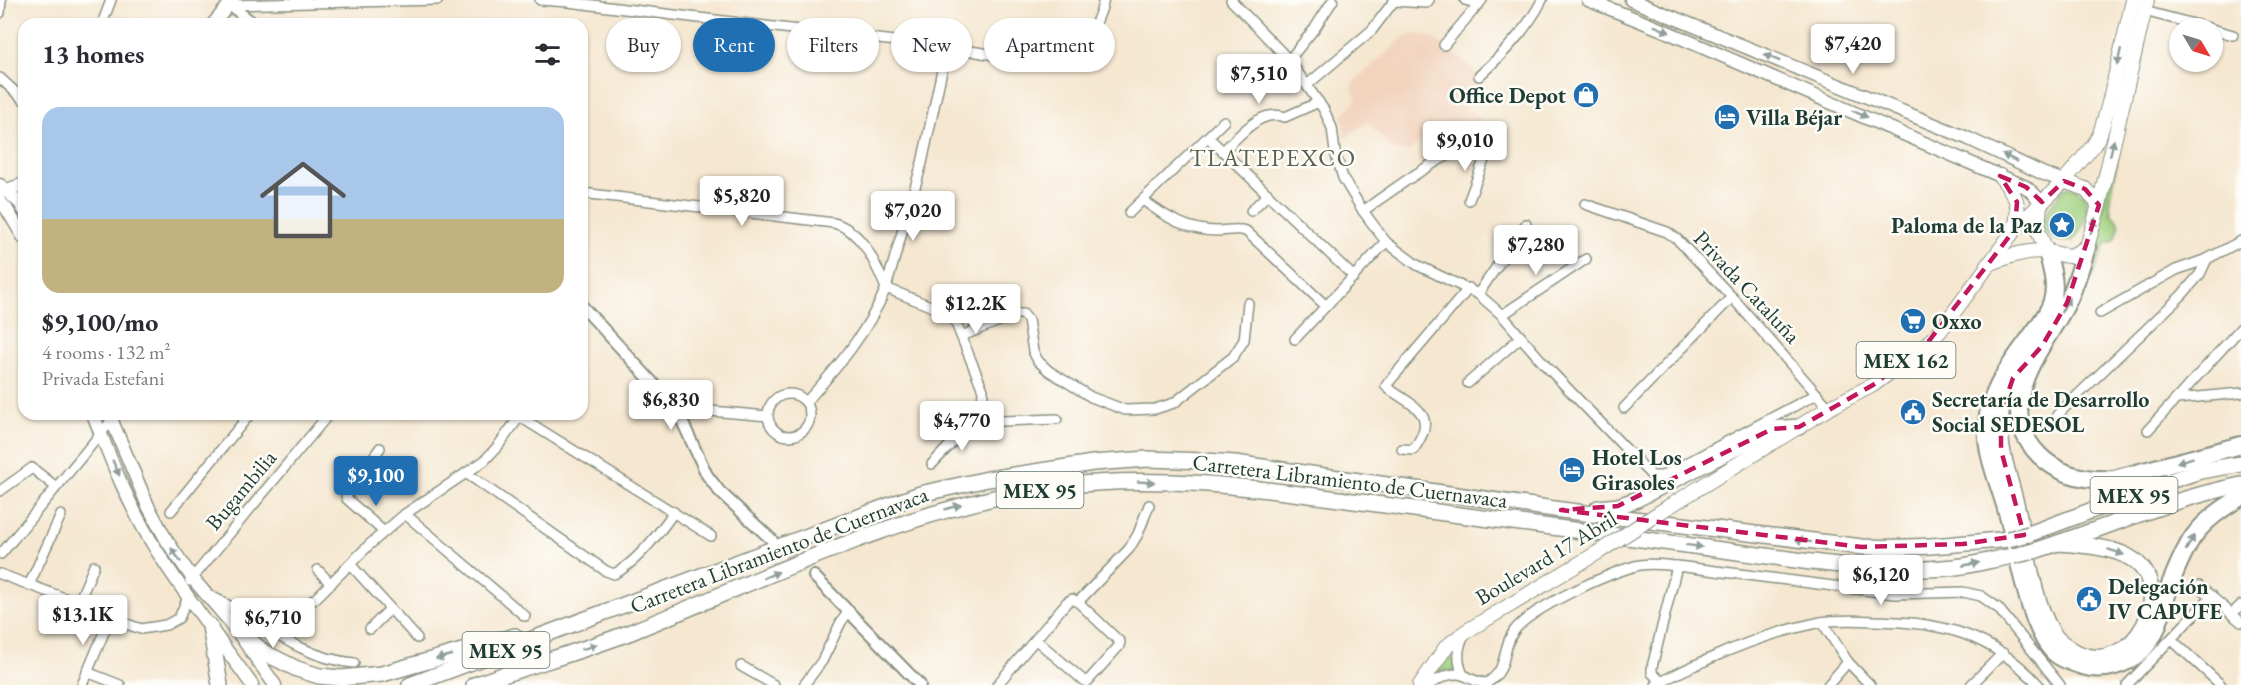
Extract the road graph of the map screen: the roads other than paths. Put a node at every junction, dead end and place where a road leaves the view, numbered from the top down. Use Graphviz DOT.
graph roads {
  1 [pos="1,0"];
  2 [pos="111,0"];
  3 [pos="438,0"];
  4 [pos="540,0"];
  5 [pos="1104,0"];
  6 [pos="1231,0"];
  7 [pos="1333,0"];
  8 [pos="1429,0"];
  9 [pos="1466,0"];
  10 [pos="1542,0"];
  11 [pos="1588,0"];
  12 [pos="1631,0"];
  13 [pos="2133,0"];
  14 [pos="1480,2"];
  15 [pos="231,3"];
  16 [pos="2145,6"];
  17 [pos="0,13"];
  18 [pos="104,18"];
  19 [pos="218,18"];
  20 [pos="247,18"];
  21 [pos="2179,18"];
  22 [pos="2223,32"];
  23 [pos="2233,35"];
  24 [pos="891,40"];
  25 [pos="1444,45"];
  26 [pos="972,51"];
  27 [pos="1289,60"];
  28 [pos="942,72"];
  29 [pos="1479,76"];
  30 [pos="0,78"];
  31 [pos="1307,86"];
  32 [pos="18,94"];
  33 [pos="1318,102"];
  34 [pos="1224,121"];
  35 [pos="1208,137"];
  36 [pos="1967,138"];
  37 [pos="1223,151"];
  38 [pos="1958,157"];
  39 [pos="2000,176"];
  40 [pos="2064,181"];
  41 [pos="18,185"];
  42 [pos="2,189"];
  43 [pos="588,194"];
  44 [pos="1268,194"];
  45 [pos="1143,200"];
  46 [pos="1469,200"];
  47 [pos="18,201"];
  48 [pos="0,202"];
  49 [pos="1585,204"];
  50 [pos="2040,204"];
  51 [pos="2099,205"];
  52 [pos="1251,211"];
  53 [pos="1363,211"];
  54 [pos="1129,213"];
  55 [pos="1526,224"];
  56 [pos="18,228"];
  57 [pos="2015,229"];
  58 [pos="2241,241"];
  59 [pos="1386,242"];
  60 [pos="2086,247"];
  61 [pos="2047,252"];
  62 [pos="1586,259"];
  63 [pos="2207,259"];
  64 [pos="1987,265"];
  65 [pos="1354,277"];
  66 [pos="886,288"];
  67 [pos="1469,288"];
  68 [pos="1478,294"];
  69 [pos="1732,297"];
  70 [pos="1248,303"];
  71 [pos="1326,306"];
  72 [pos="588,313"];
  73 [pos="2100,313"];
  74 [pos="1502,315"];
  75 [pos="2241,328"];
  76 [pos="962,336"];
  77 [pos="1521,337"];
  78 [pos="1295,339"];
  79 [pos="2042,346"];
  80 [pos="1468,382"];
  81 [pos="1817,393"];
  82 [pos="2241,393"];
  83 [pos="2177,399"];
  84 [pos="806,402"];
  85 [pos="676,408"];
  86 [pos="1624,408"];
  87 [pos="1829,408"];
  88 [pos="2057,415"];
  89 [pos="768,416"];
  90 [pos="1057,419"];
  91 [pos="95,420"];
  92 [pos="110,420"];
  93 [pos="115,420"];
  94 [pos="245,420"];
  95 [pos="324,420"];
  96 [pos="515,420"];
  97 [pos="526,420"];
  98 [pos="972,422"];
  99 [pos="1798,427"];
  100 [pos="2148,430"];
  101 [pos="101,434"];
  102 [pos="2241,446"];
  103 [pos="380,448"];
  104 [pos="1402,449"];
  105 [pos="932,464"];
  106 [pos="2241,464"];
  107 [pos="466,473"];
  108 [pos="2241,485"];
  109 [pos="56,488"];
  110 [pos="0,491"];
  111 [pos="2241,497"];
  112 [pos="1149,505"];
  113 [pos="1561,510"];
  114 [pos="171,511"];
  115 [pos="674,512"];
  116 [pos="405,514"];
  117 [pos="61,515"];
  118 [pos="384,532"];
  119 [pos="711,536"];
  120 [pos="772,540"];
  121 [pos="2058,543"];
  122 [pos="2,554"];
  123 [pos="350,564"];
  124 [pos="94,566"];
  125 [pos="1677,566"];
  126 [pos="318,570"];
  127 [pos="0,574"];
  128 [pos="814,576"];
  129 [pos="193,579"];
  130 [pos="331,584"];
  131 [pos="29,585"];
  132 [pos="2199,586"];
  133 [pos="185,593"];
  134 [pos="207,593"];
  135 [pos="2212,596"];
  136 [pos="1078,602"];
  137 [pos="78,604"];
  138 [pos="2241,605"];
  139 [pos="390,609"];
  140 [pos="849,611"];
  141 [pos="602,614"];
  142 [pos="2232,614"];
  143 [pos="525,616"];
  144 [pos="110,618"];
  145 [pos="1822,622"];
  146 [pos="2241,622"];
  147 [pos="232,624"];
  148 [pos="210,626"];
  149 [pos="263,627"];
  150 [pos="370,629"];
  151 [pos="1465,632"];
  152 [pos="417,638"];
  153 [pos="1036,640"];
  154 [pos="2172,640"];
  155 [pos="248,647"];
  156 [pos="2003,653"];
  157 [pos="564,656"];
  158 [pos="233,658"];
  159 [pos="1848,662"];
  160 [pos="354,663"];
  161 [pos="741,666"];
  162 [pos="87,672"];
  163 [pos="2050,672"];
  164 [pos="1463,675"];
  165 [pos="2038,683"];
  166 [pos="1661,684"];
  167 [pos="2129,684"];
  168 [pos="82,685"];
  169 [pos="120,685"];
  170 [pos="220,685"];
  171 [pos="252,685"];
  172 [pos="275,685"];
  173 [pos="410,685"];
  174 [pos="474,685"];
  175 [pos="498,685"];
  176 [pos="774,685"];
  177 [pos="804,685"];
  178 [pos="920,685"];
  179 [pos="996,685"];
  180 [pos="1420,685"];
  181 [pos="1429,685"];
  182 [pos="1828,685"];
  183 [pos="1870,685"];
  184 [pos="1971,685"];
  185 [pos="2060,685"];
  186 [pos="2221,685"];
  1 -- 17 [label="street"];
  2 -- 18 [label="street"];
  3 -- 15 [label="street"];
  4 -- 24 [label="street"];
  5 -- 26 [label="street"];
  6 -- 27 [label="street"];
  7 -- 27 [label="street"];
  8 -- 31 [label="street"];
  9 -- 14 [label="street"];
  10 -- 29 [label="street"];
  11 -- 38 [label="main road, one-way"];
  36 -- 12 [label="main road, one-way"];
  13 -- 40 [label="main road, one-way"];
  14 -- 25 [label="street"];
  15 -- 19 [label="main road"];
  15 -- 20 [label="street"];
  16 -- 21 [label="street"];
  51 -- 16 [label="main road, one-way"];
  22 -- 23 [label="street"];
  27 -- 31 [label="street"];
  28 -- 66 [label="street"];
  30 -- 32 [label="street"];
  31 -- 33 [label="street"];
  33 -- 37 [label="street"];
  33 -- 53 [label="street"];
  34 -- 35 [label="street"];
  35 -- 37 [label="street"];
  35 -- 45 [label="street"];
  36 -- 38 [label="main road"];
  40 -- 36 [label="main road, one-way"];
  37 -- 44 [label="street"];
  38 -- 39 [label="main road"];
  39 -- 50 [label="main road"];
  39 -- 57 [label="main road"];
  40 -- 50 [label="main road"];
  40 -- 51 [label="main road"];
  41 -- 42 [label="main road"];
  42 -- 47 [label="main road"];
  43 -- 66 [label="street"];
  44 -- 52 [label="street"];
  44 -- 65 [label="street"];
  45 -- 54 [label="street"];
  45 -- 71 [label="street"];
  46 -- 53 [label="street"];
  48 -- 56 [label="main road"];
  49 -- 69 [label="street, Privada Cataluña"];
  50 -- 57 [label="main road, Boulevard 17 Abril / MEX 162"];
  50 -- 61 [label="main road"];
  60 -- 51 [label="main road, one-way"];
  53 -- 59 [label="street"];
  55 -- 68 [label="street"];
  57 -- 64 [label="main road, Boulevard 17 Abril / MEX 162"];
  58 -- 63 [label="street"];
  59 -- 65 [label="street"];
  59 -- 67 [label="street"];
  60 -- 61 [label="main road"];
  79 -- 60 [label="highway, one-way"];
  61 -- 64 [label="main road"];
  61 -- 111 [label="highway, one-way"];
  62 -- 74 [label="street"];
  63 -- 73 [label="street"];
  63 -- 88 [label="street"];
  64 -- 87 [label="main road, Boulevard 17 Abril / MEX 162"];
  65 -- 71 [label="street"];
  66 -- 76 [label="street"];
  66 -- 84 [label="street"];
  67 -- 68 [label="street"];
  67 -- 104 [label="street"];
  68 -- 74 [label="street"];
  69 -- 81 [label="street, Privada Cataluña"];
  69 -- 86 [label="street"];
  70 -- 76 [label="street"];
  71 -- 78 [label="street"];
  72 -- 85 [label="street"];
  74 -- 77 [label="street"];
  75 -- 83 [label="street"];
  76 -- 98 [label="street"];
  77 -- 80 [label="street"];
  77 -- 81 [label="street"];
  102 -- 79 [label="highway, one-way"];
  121 -- 79 [label="highway, one-way"];
  81 -- 87 [label="street, Privada Cataluña"];
  82 -- 83 [label="street"];
  83 -- 100 [label="street"];
  84 -- 89 [label="street"];
  84 -- 89 [label="street"];
  85 -- 89 [label="street"];
  85 -- 120 [label="street"];
  87 -- 99 [label="main road, Boulevard 17 Abril / MEX 162"];
  90 -- 98 [label="street"];
  91 -- 101 [label="main road"];
  92 -- 101 [label="street"];
  129 -- 93 [label="main road, one-way"];
  94 -- 114 [label="street"];
  95 -- 129 [label="street, Bugambilia"];
  96 -- 107 [label="street"];
  97 -- 115 [label="street"];
  98 -- 105 [label="street"];
  99 -- 113 [label="highway"];
  99 -- 151 [label="main road, Boulevard 17 Abril / MEX 162, bridge"];
  101 -- 109 [label="street"];
  101 -- 133 [label="main road, one-way"];
  103 -- 118 [label="street"];
  106 -- 113 [label="highway, Carretera Libramiento de Cuernavaca / MEX 95, one-way, bridge"];
  107 -- 115 [label="street"];
  107 -- 116 [label="street"];
  108 -- 121 [label="highway, Carretera Libramiento de Cuernavaca / MEX 95"];
  109 -- 110 [label="street"];
  109 -- 122 [label="street"];
  112 -- 136 [label="street"];
  113 -- 141 [label="highway, Carretera Libramiento de Cuernavaca / MEX 95"];
  115 -- 119 [label="street"];
  116 -- 118 [label="street"];
  116 -- 143 [label="street"];
  117 -- 131 [label="street"];
  118 -- 123 [label="street"];
  157 -- 121 [label="highway, Carretera Libramiento de Cuernavaca / MEX 95, one-way, bridge"];
  123 -- 130 [label="street"];
  123 -- 139 [label="street"];
  124 -- 137 [label="street"];
  125 -- 163 [label="street"];
  125 -- 164 [label="street"];
  125 -- 166 [label="street"];
  126 -- 130 [label="street"];
  127 -- 131 [label="street, Bugambilia"];
  128 -- 140 [label="street"];
  129 -- 133 [label="street, Bugambilia"];
  129 -- 134 [label="main road"];
  130 -- 149 [label="street"];
  131 -- 137 [label="street, Bugambilia"];
  132 -- 135 [label="street"];
  133 -- 144 [label="street, Bugambilia"];
  133 -- 148 [label="main road"];
  134 -- 147 [label="main road"];
  134 -- 149 [label="street"];
  135 -- 142 [label="street"];
  135 -- 154 [label="street"];
  136 -- 153 [label="street"];
  136 -- 153 [label="street"];
  137 -- 144 [label="street, Bugambilia"];
  138 -- 142 [label="street"];
  139 -- 150 [label="street"];
  139 -- 152 [label="street"];
  140 -- 177 [label="street"];
  140 -- 178 [label="street"];
  141 -- 147 [label="highway, one-way"];
  141 -- 173 [label="highway, Carretera Libramiento de Cuernavaca / MEX 95"];
  142 -- 146 [label="street"];
  144 -- 162 [label="street"];
  145 -- 156 [label="street"];
  145 -- 159 [label="street"];
  145 -- 166 [label="street"];
  147 -- 155 [label="main road"];
  148 -- 158 [label="main road"];
  148 -- 170 [label="highway"];
  149 -- 160 [label="street"];
  151 -- 164 [label="street"];
  151 -- 180 [label="main road, Boulevard 17 Abril / MEX 162"];
  153 -- 179 [label="street"];
  154 -- 167 [label="street"];
  154 -- 186 [label="street"];
  155 -- 158 [label="main road"];
  155 -- 172 [label="main road"];
  156 -- 165 [label="street"];
  156 -- 184 [label="street"];
  157 -- 174 [label="highway, Carretera Libramiento de Cuernavaca / MEX 95"];
  157 -- 175 [label="highway"];
  158 -- 171 [label="main road"];
  159 -- 182 [label="street"];
  159 -- 183 [label="street"];
  161 -- 176 [label="street"];
  162 -- 168 [label="street"];
  162 -- 169 [label="street"];
  163 -- 165 [label="street"];
  163 -- 185 [label="street"];
  164 -- 181 [label="street"];
}
